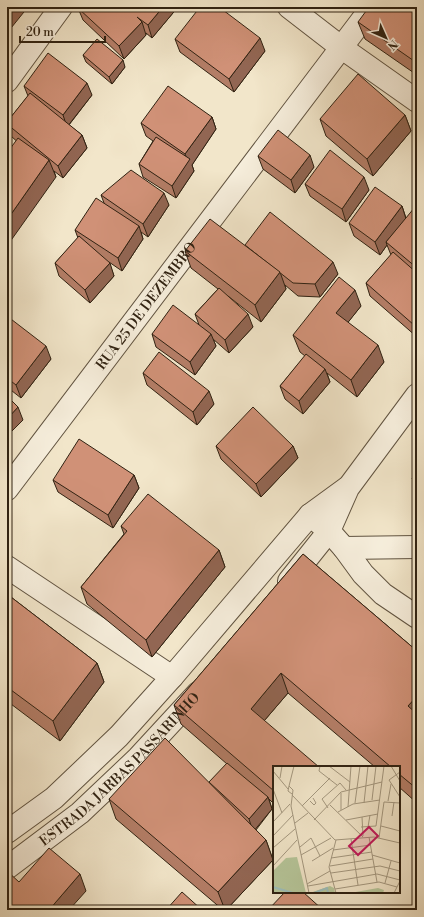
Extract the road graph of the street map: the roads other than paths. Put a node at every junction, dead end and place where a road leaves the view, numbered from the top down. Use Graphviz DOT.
graph roads {
  1 [pos="61,7"];
  2 [pos="289,7"];
  3 [pos="372,7"];
  4 [pos="342,48"];
  5 [pos="7,82"];
  6 [pos="417,101"];
  7 [pos="417,395"];
  8 [pos="348,488"];
  9 [pos="7,489"];
  10 [pos="310,516"];
  11 [pos="329,531"];
  12 [pos="417,547"];
  13 [pos="344,548"];
  14 [pos="7,567"];
  15 [pos="274,599"];
  16 [pos="417,617"];
  17 [pos="172,677"];
  18 [pos="209,680"];
  19 [pos="7,832"];
  20 [pos="7,868"];
  1 -- 5 [label="street"];
  2 -- 4 [label="street"];
  3 -- 4 [label="street, RUA 25 DE DEZEMBRO"];
  4 -- 6 [label="street"];
  4 -- 9 [label="street, RUA 25 DE DEZEMBRO"];
  7 -- 8 [label="street, ESTRADA JARBAS PASSARINHO"];
  8 -- 10 [label="street, ESTRADA JARBAS PASSARINHO"];
  8 -- 11 [label="street, ESTRADA JARBAS PASSARINHO"];
  10 -- 11 [label="street"];
  10 -- 17 [label="street, ESTRADA JARBAS PASSARINHO"];
  11 -- 13 [label="street"];
  11 -- 15 [label="street, ESTRADA JARBAS PASSARINHO"];
  12 -- 13 [label="street"];
  13 -- 16 [label="street"];
  14 -- 17 [label="street"];
  17 -- 19 [label="street, ESTRADA JARBAS PASSARINHO"];
  18 -- 20 [label="street, ESTRADA JARBAS PASSARINHO"];
}
